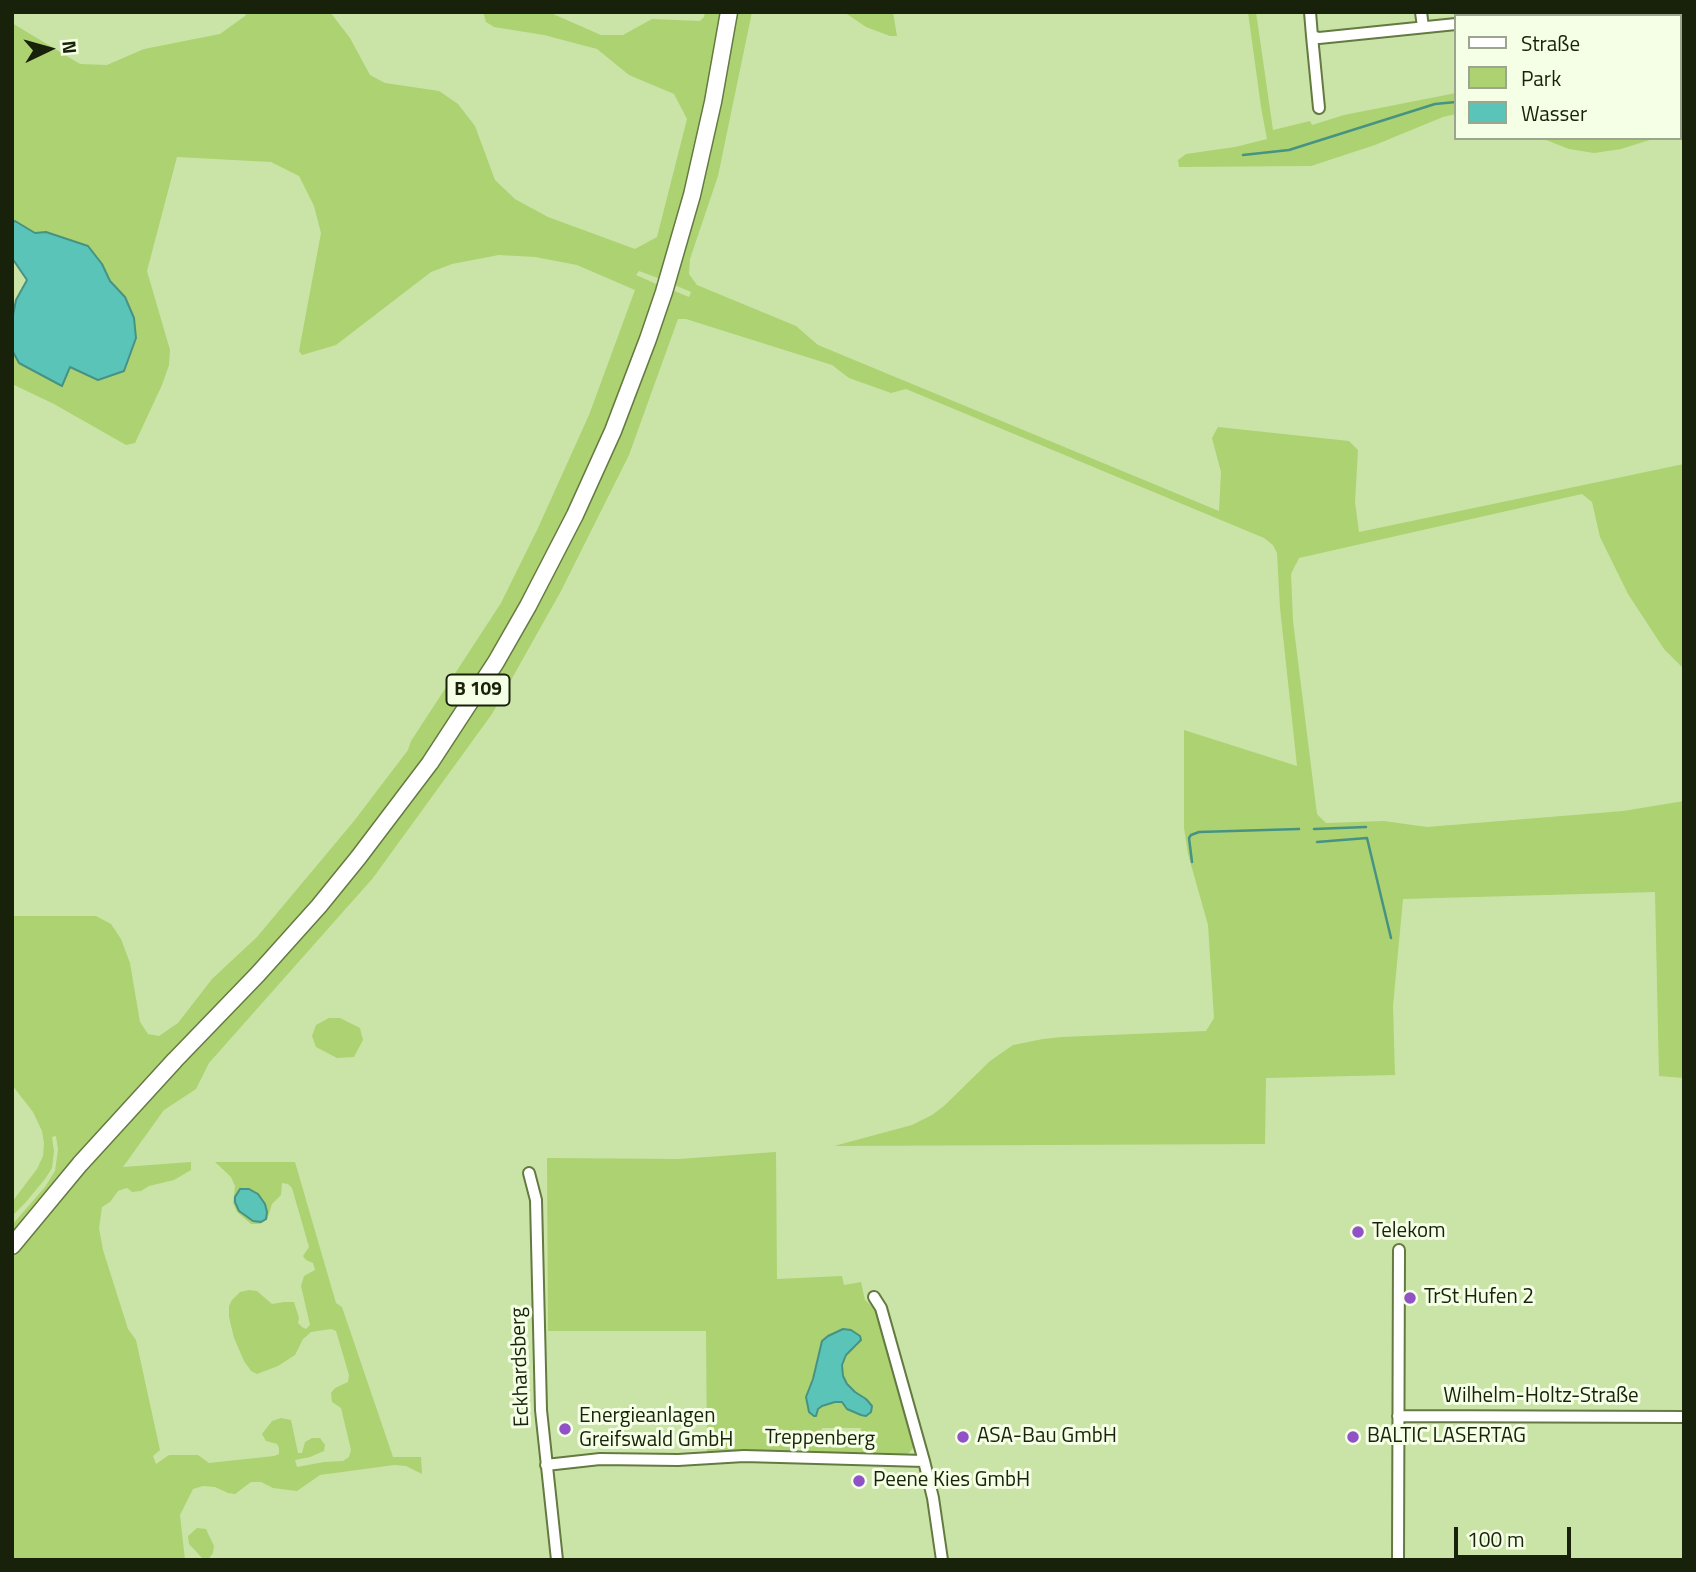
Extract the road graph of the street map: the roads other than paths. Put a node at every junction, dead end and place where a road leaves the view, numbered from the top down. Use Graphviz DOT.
graph roads {
  1 [pos="729,12"];
  2 [pos="1310,12"];
  3 [pos="1421,12"];
  4 [pos="1454,24"];
  5 [pos="1423,27"];
  6 [pos="1312,36"];
  7 [pos="1320,108"];
  8 [pos="529,1173"];
  9 [pos="12,1246"];
  10 [pos="1399,1250"];
  11 [pos="874,1297"];
  12 [pos="1398,1416"];
  13 [pos="1684,1417"];
  14 [pos="925,1461"];
  15 [pos="546,1465"];
  16 [pos="557,1560"];
  17 [pos="942,1560"];
  18 [pos="1398,1560"];
  1 -- 9 [label="highway, B 109"];
  2 -- 6 [label="street"];
  3 -- 5 [label="street"];
  4 -- 5 [label="street"];
  5 -- 6 [label="street"];
  6 -- 7 [label="street"];
  8 -- 15 [label="street, Eckhardsberg"];
  10 -- 12 [label="street"];
  11 -- 14 [label="street"];
  12 -- 13 [label="street, Wilhelm-Holtz-Straße"];
  12 -- 18 [label="street"];
  14 -- 15 [label="street, Treppenberg"];
  14 -- 17 [label="street"];
  15 -- 16 [label="street, Eckhardsberg"];
}
